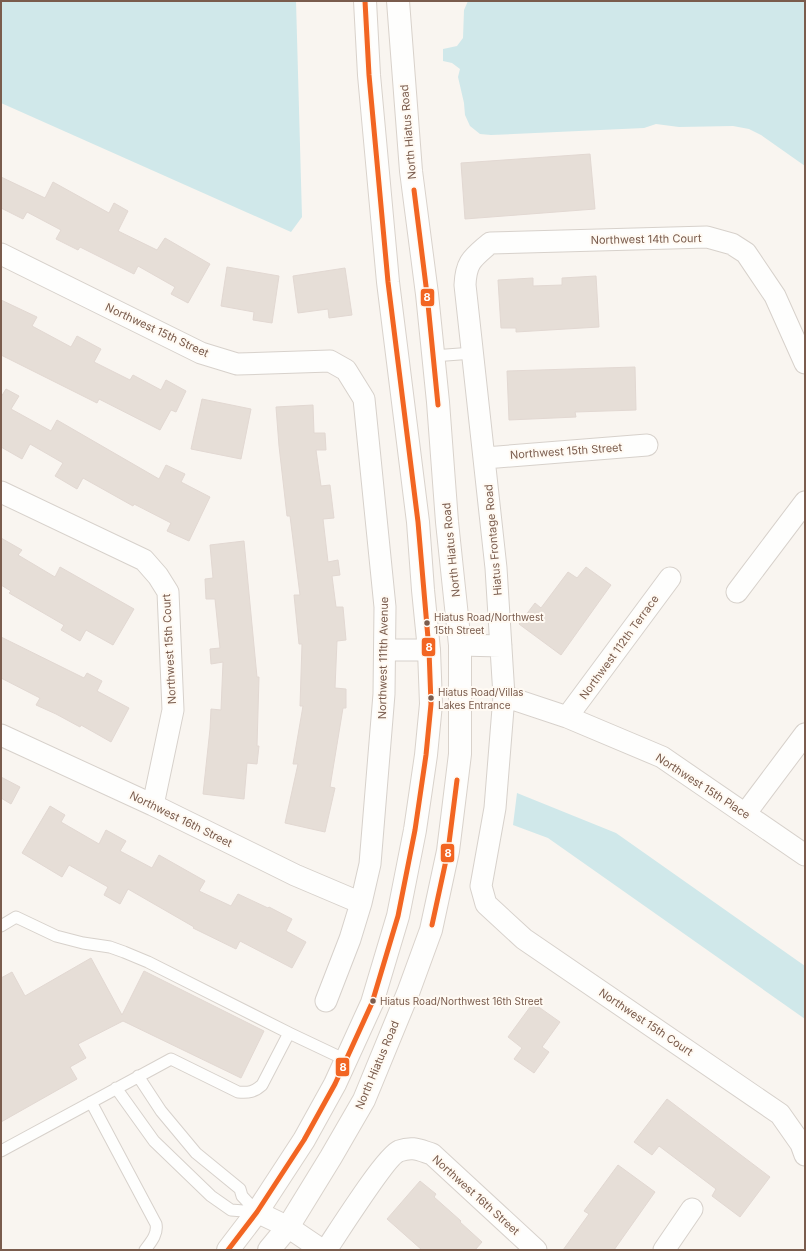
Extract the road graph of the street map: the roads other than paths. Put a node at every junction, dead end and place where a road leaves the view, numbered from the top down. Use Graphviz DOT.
graph roads {
  1 [pos="365,1"];
  2 [pos="398,1"];
  3 [pos="1,254"];
  4 [pos="471,260"];
  5 [pos="474,352"];
  6 [pos="433,356"];
  7 [pos="805,363"];
  8 [pos="346,370"];
  9 [pos="647,445"];
  10 [pos="485,458"];
  11 [pos="1,492"];
  12 [pos="805,502"];
  13 [pos="670,578"];
  14 [pos="737,592"];
  15 [pos="460,645"];
  16 [pos="501,646"];
  17 [pos="385,650"];
  18 [pos="429,650"];
  19 [pos="504,696"];
  20 [pos="567,717"];
  21 [pos="805,734"];
  22 [pos="1,735"];
  23 [pos="154,806"];
  24 [pos="745,814"];
  25 [pos="805,855"];
  26 [pos="482,894"];
  27 [pos="361,903"];
  28 [pos="1,926"];
  29 [pos="326,1001"];
  30 [pos="289,1032"];
  31 [pos="346,1060"];
  32 [pos="138,1076"];
  33 [pos="116,1088"];
  34 [pos="91,1102"];
  35 [pos="1,1151"];
  36 [pos="805,1155"];
  37 [pos="692,1209"];
  38 [pos="257,1212"];
  39 [pos="288,1227"];
  40 [pos="145,1250"];
  41 [pos="228,1250"];
  42 [pos="269,1250"];
  43 [pos="322,1250"];
  44 [pos="326,1250"];
  45 [pos="536,1250"];
  46 [pos="664,1250"];
  1 -- 18 [label="main road"];
  2 -- 6 [label="main road, North Hiatus Road"];
  3 -- 8 [label="street, Northwest 15th Street"];
  4 -- 5 [label="street, Hiatus Frontage Road"];
  4 -- 7 [label="street, Northwest 14th Court"];
  5 -- 6 [label="lane"];
  5 -- 10 [label="street, Hiatus Frontage Road"];
  6 -- 15 [label="main road, North Hiatus Road"];
  8 -- 17 [label="street, Northwest 111th Avenue"];
  9 -- 10 [label="street, Northwest 15th Street"];
  10 -- 16 [label="street, Hiatus Frontage Road"];
  11 -- 23 [label="street, Northwest 15th Court"];
  12 -- 14 [label="street"];
  13 -- 20 [label="street, Northwest 112th Terrace"];
  15 -- 16 [label="street"];
  15 -- 18 [label="main road"];
  15 -- 39 [label="main road, North Hiatus Road"];
  16 -- 19 [label="street, Hiatus Frontage Road"];
  17 -- 18 [label="street"];
  17 -- 27 [label="street, Northwest 111th Avenue"];
  18 -- 31 [label="main road"];
  19 -- 20 [label="street, Northwest 15th Place"];
  19 -- 26 [label="street, Hiatus Frontage Road"];
  20 -- 24 [label="street, Northwest 15th Place"];
  21 -- 24 [label="street"];
  22 -- 23 [label="street, Northwest 16th Street"];
  23 -- 27 [label="street, Northwest 16th Street"];
  24 -- 25 [label="street, Northwest 15th Place"];
  26 -- 36 [label="street, Northwest 15th Court"];
  27 -- 29 [label="street, Northwest 111th Avenue"];
  28 -- 30 [label="lane"];
  30 -- 31 [label="lane"];
  30 -- 32 [label="lane"];
  31 -- 38 [label="main road"];
  32 -- 33 [label="lane"];
  32 -- 38 [label="lane"];
  33 -- 34 [label="lane"];
  33 -- 38 [label="lane"];
  34 -- 35 [label="lane"];
  34 -- 40 [label="lane"];
  37 -- 46 [label="street"];
  38 -- 39 [label="street"];
  38 -- 41 [label="main road"];
  39 -- 42 [label="main road, North Hiatus Road"];
  39 -- 43 [label="street"];
  44 -- 45 [label="street, Northwest 16th Street"];
}
